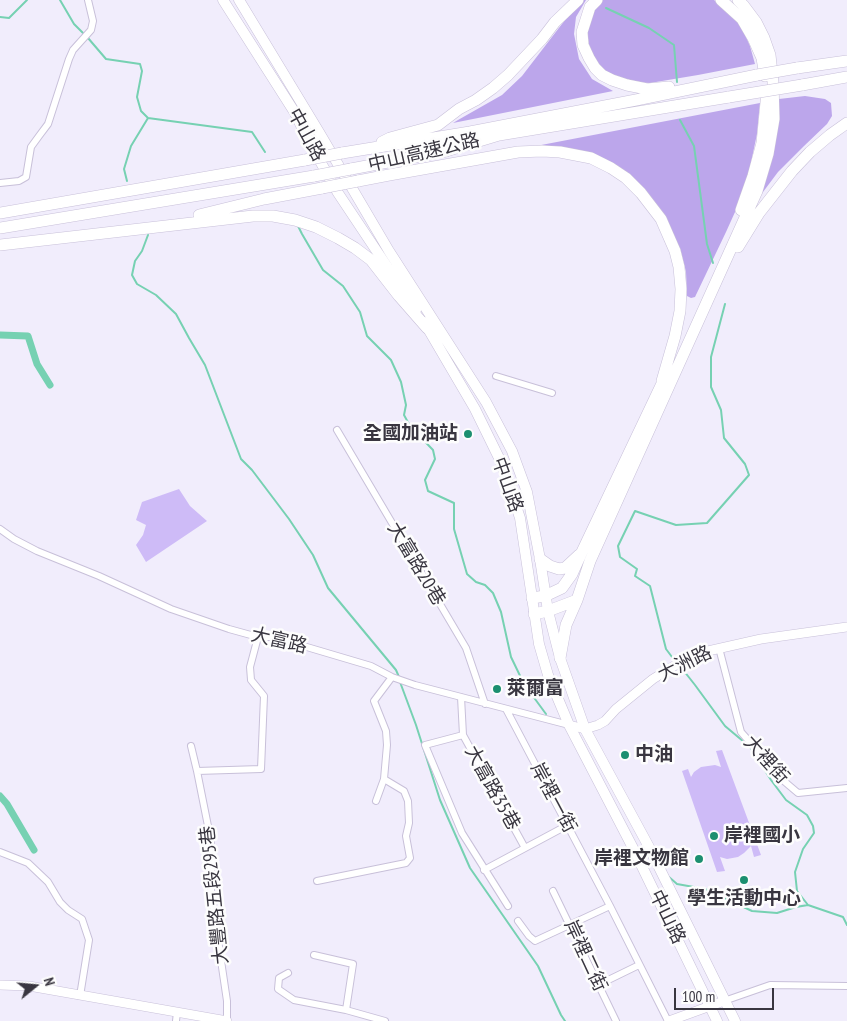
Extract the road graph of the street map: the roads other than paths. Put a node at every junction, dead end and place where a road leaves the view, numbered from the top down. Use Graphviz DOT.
graph roads {
  1 [pos="88,0"];
  2 [pos="224,0"];
  3 [pos="239,0"];
  4 [pos="578,0"];
  5 [pos="597,0"];
  6 [pos="721,0"];
  7 [pos="738,0"];
  8 [pos="847,61"];
  9 [pos="757,75"];
  10 [pos="847,77"];
  11 [pos="847,123"];
  12 [pos="367,149"];
  13 [pos="0,183"];
  14 [pos="0,212"];
  15 [pos="0,228"];
  16 [pos="139,228"];
  17 [pos="0,245"];
  18 [pos="721,270"];
  19 [pos="428,328"];
  20 [pos="496,376"];
  21 [pos="660,388"];
  22 [pos="552,393"];
  23 [pos="337,430"];
  24 [pos="0,529"];
  25 [pos="580,554"];
  26 [pos="540,559"];
  27 [pos="545,596"];
  28 [pos="532,598"];
  29 [pos="577,600"];
  30 [pos="548,611"];
  31 [pos="534,614"];
  32 [pos="847,627"];
  33 [pos="258,637"];
  34 [pos="719,648"];
  35 [pos="560,658"];
  36 [pos="392,677"];
  37 [pos="461,697"];
  38 [pos="485,704"];
  39 [pos="506,708"];
  40 [pos="569,725"];
  41 [pos="586,729"];
  42 [pos="463,735"];
  43 [pos="191,746"];
  44 [pos="197,771"];
  45 [pos="384,778"];
  46 [pos="847,788"];
  47 [pos="376,801"];
  48 [pos="568,825"];
  49 [pos="525,848"];
  50 [pos="0,852"];
  51 [pos="484,870"];
  52 [pos="317,881"];
  53 [pos="553,890"];
  54 [pos="508,906"];
  55 [pos="610,906"];
  56 [pos="518,921"];
  57 [pos="570,924"];
  58 [pos="314,955"];
  59 [pos="639,965"];
  60 [pos="288,973"];
  61 [pos="0,985"];
  62 [pos="598,985"];
  63 [pos="847,986"];
  64 [pos="80,996"];
  65 [pos="724,1001"];
  66 [pos="709,1006"];
  67 [pos="346,1010"];
  68 [pos="177,1017"];
  69 [pos="227,1021"];
  70 [pos="385,1021"];
  71 [pos="616,1021"];
  72 [pos="668,1021"];
  73 [pos="717,1021"];
  74 [pos="735,1021"];
  1 -- 13 [label="street"];
  2 -- 19 [label="main road, 中山路"];
  3 -- 26 [label="main road, 中山路"];
  4 -- 12 [label="highway"];
  5 -- 9 [label="highway"];
  6 -- 21 [label="highway"];
  7 -- 18 [label="highway"];
  8 -- 9 [label="highway, 中山高速公路, bridge"];
  9 -- 12 [label="highway, 中山高速公路"];
  10 -- 15 [label="highway, 中山高速公路, bridge"];
  11 -- 18 [label="highway"];
  12 -- 14 [label="highway, 中山高速公路, bridge"];
  16 -- 17 [label="highway"];
  16 -- 19 [label="highway"];
  16 -- 21 [label="highway, bridge"];
  18 -- 29 [label="highway"];
  19 -- 28 [label="main road, 中山路"];
  20 -- 22 [label="street"];
  21 -- 25 [label="highway"];
  23 -- 38 [label="street, 大富路20巷"];
  24 -- 33 [label="street, 大富路"];
  25 -- 26 [label="highway"];
  25 -- 27 [label="highway"];
  26 -- 27 [label="main road, 中山路"];
  27 -- 28 [label="highway"];
  27 -- 30 [label="main road, 中山路"];
  28 -- 31 [label="main road, 中山路"];
  29 -- 30 [label="highway"];
  29 -- 35 [label="highway"];
  30 -- 31 [label="highway"];
  30 -- 35 [label="main road, 中山路"];
  31 -- 40 [label="main road, 中山路"];
  32 -- 34 [label="street, 大洲路"];
  33 -- 36 [label="street, 大富路"];
  33 -- 44 [label="street"];
  34 -- 41 [label="street, 大洲路"];
  34 -- 46 [label="street, 大裡街"];
  35 -- 41 [label="main road, 中山路"];
  36 -- 37 [label="street, 大富路"];
  36 -- 45 [label="street"];
  37 -- 38 [label="street, 大富路"];
  37 -- 42 [label="street, 大富路35巷"];
  38 -- 39 [label="street, 大富路"];
  39 -- 40 [label="street, 大富路"];
  39 -- 48 [label="street, 岸裡一街"];
  40 -- 41 [label="street"];
  40 -- 66 [label="main road, 中山路"];
  41 -- 65 [label="main road, 中山路"];
  42 -- 49 [label="street, 大富路35巷"];
  42 -- 51 [label="street"];
  43 -- 44 [label="street, 大豐路五段295巷"];
  44 -- 69 [label="street, 大豐路五段295巷"];
  45 -- 47 [label="street"];
  45 -- 52 [label="street"];
  48 -- 49 [label="street"];
  48 -- 55 [label="street, 岸裡一街"];
  49 -- 51 [label="street"];
  50 -- 64 [label="street"];
  51 -- 54 [label="street"];
  53 -- 57 [label="street, 岸裡二街"];
  55 -- 57 [label="street"];
  55 -- 59 [label="street, 岸裡一街"];
  56 -- 57 [label="street"];
  57 -- 62 [label="street, 岸裡二街"];
  58 -- 67 [label="street"];
  59 -- 62 [label="street"];
  59 -- 72 [label="street, 岸裡一街"];
  60 -- 67 [label="street"];
  61 -- 64 [label="street"];
  62 -- 71 [label="street, 岸裡二街"];
  63 -- 65 [label="street"];
  64 -- 68 [label="street"];
  65 -- 66 [label="street"];
  65 -- 74 [label="main road, 中山路"];
  66 -- 72 [label="street"];
  66 -- 73 [label="main road, 中山路"];
  67 -- 70 [label="street"];
  68 -- 69 [label="street"];
}
